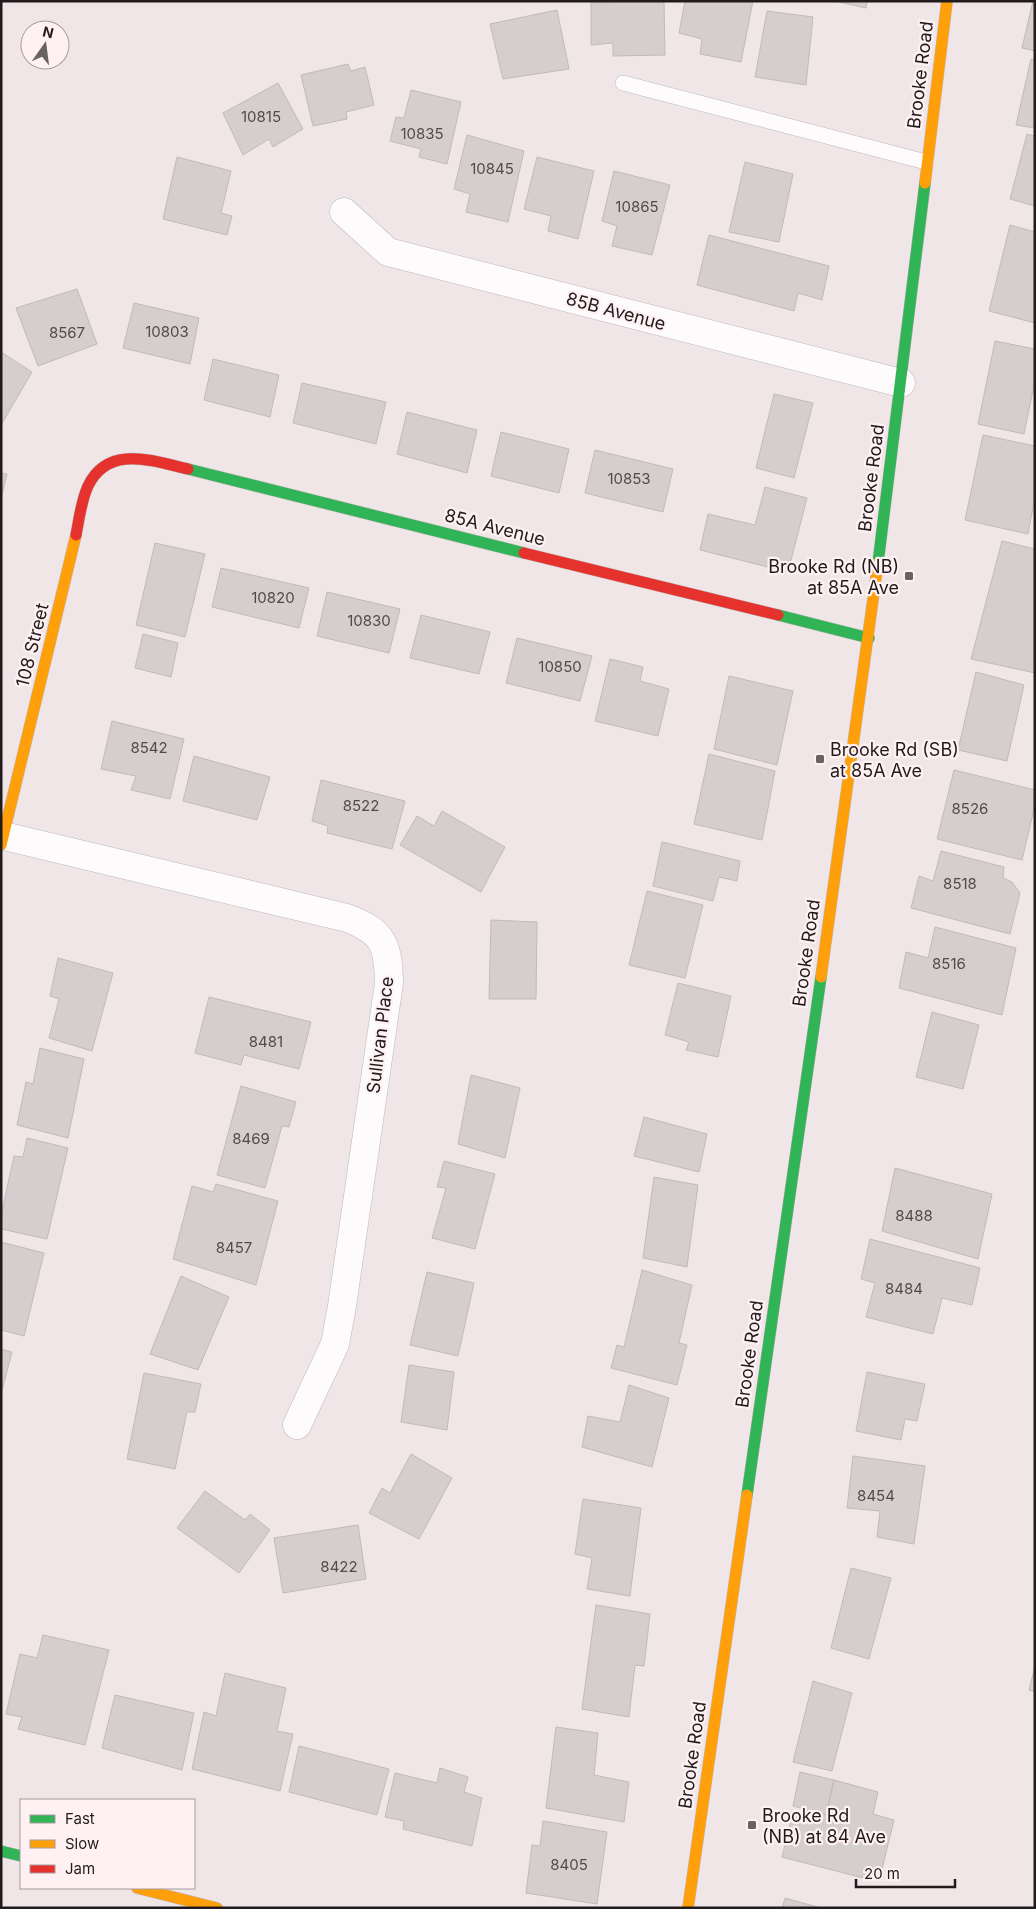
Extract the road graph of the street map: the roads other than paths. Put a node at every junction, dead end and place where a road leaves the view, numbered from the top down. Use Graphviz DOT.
graph roads {
  1 [pos="946,1"];
  2 [pos="624,83"];
  3 [pos="926,162"];
  4 [pos="344,212"];
  5 [pos="901,384"];
  6 [pos="111,460"];
  7 [pos="869,638"];
  8 [pos="2,841"];
  9 [pos="297,1425"];
  10 [pos="1,1851"];
  11 [pos="20,1856"];
  12 [pos="141,1889"];
  13 [pos="217,1908"];
  14 [pos="688,1908"];
  1 -- 3 [label="street, Brooke Road"];
  2 -- 3 [label="lane"];
  3 -- 5 [label="street, Brooke Road"];
  4 -- 5 [label="street, 85B Avenue"];
  5 -- 7 [label="street, Brooke Road"];
  6 -- 7 [label="street, 85A Avenue"];
  6 -- 8 [label="street, 108 Street"];
  7 -- 14 [label="street, Brooke Road"];
  8 -- 9 [label="street, Sullivan Place"];
  10 -- 11 [label="street"];
  12 -- 13 [label="street"];
}
